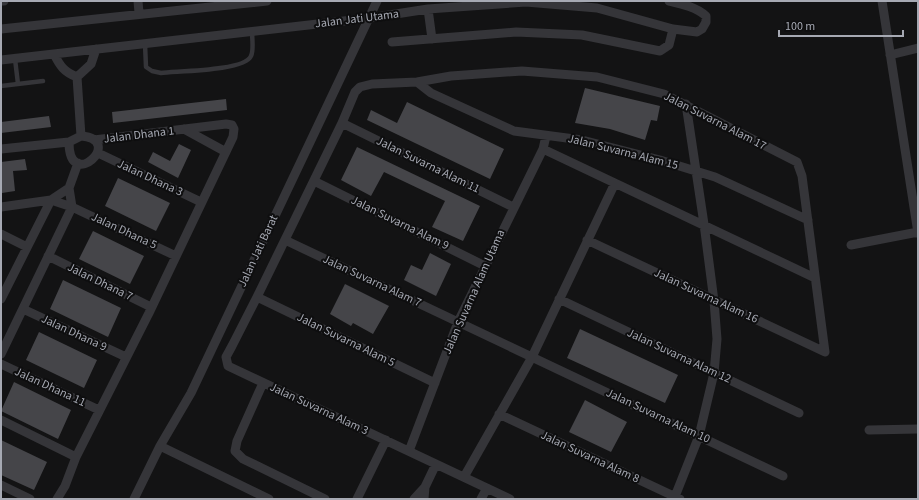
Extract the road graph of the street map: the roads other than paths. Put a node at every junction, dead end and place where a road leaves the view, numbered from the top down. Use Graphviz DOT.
graph roads {
  1 [pos="1,1"];
  2 [pos="4,1"];
  3 [pos="138,1"];
  4 [pos="268,1"];
  5 [pos="377,1"];
  6 [pos="669,1"];
  7 [pos="882,1"];
  8 [pos="249,2"];
  9 [pos="687,3"];
  10 [pos="192,5"];
  11 [pos="428,9"];
  12 [pos="139,13"];
  13 [pos="370,18"];
  14 [pos="1,29"];
  15 [pos="673,29"];
  16 [pos="252,32"];
  17 [pos="432,39"];
  18 [pos="392,42"];
  19 [pos="145,44"];
  20 [pos="918,48"];
  21 [pos="96,49"];
  22 [pos="54,54"];
  23 [pos="890,55"];
  24 [pos="15,58"];
  25 [pos="1,60"];
  26 [pos="77,77"];
  27 [pos="43,81"];
  28 [pos="417,82"];
  29 [pos="18,84"];
  30 [pos="1,86"];
  31 [pos="686,104"];
  32 [pos="342,123"];
  33 [pos="184,129"];
  34 [pos="81,136"];
  35 [pos="546,136"];
  36 [pos="94,140"];
  37 [pos="69,142"];
  38 [pos="1,149"];
  39 [pos="543,149"];
  40 [pos="226,152"];
  41 [pos="98,153"];
  42 [pos="78,163"];
  43 [pos="695,171"];
  44 [pos="314,181"];
  45 [pos="614,183"];
  46 [pos="69,188"];
  47 [pos="51,200"];
  48 [pos="201,202"];
  49 [pos="1,207"];
  50 [pos="72,207"];
  51 [pos="513,207"];
  52 [pos="808,220"];
  53 [pos="704,224"];
  54 [pos="918,233"];
  55 [pos="1,234"];
  56 [pos="285,240"];
  57 [pos="587,240"];
  58 [pos="851,245"];
  59 [pos="27,247"];
  60 [pos="48,256"];
  61 [pos="176,256"];
  62 [pos="485,266"];
  63 [pos="815,278"];
  64 [pos="257,297"];
  65 [pos="1,298"];
  66 [pos="559,299"];
  67 [pos="714,301"];
  68 [pos="151,308"];
  69 [pos="23,309"];
  70 [pos="458,322"];
  71 [pos="1,354"];
  72 [pos="126,357"];
  73 [pos="532,357"];
  74 [pos="1,364"];
  75 [pos="714,372"];
  76 [pos="263,382"];
  77 [pos="435,383"];
  78 [pos="100,410"];
  79 [pos="799,413"];
  80 [pos="500,414"];
  81 [pos="1,420"];
  82 [pos="918,429"];
  83 [pos="869,430"];
  84 [pos="699,436"];
  85 [pos="386,440"];
  86 [pos="160,446"];
  87 [pos="409,452"];
  88 [pos="76,457"];
  89 [pos="436,464"];
  90 [pos="784,476"];
  91 [pos="464,477"];
  92 [pos="1,485"];
  93 [pos="426,487"];
  94 [pos="487,488"];
  95 [pos="676,498"];
  96 [pos="30,499"];
  97 [pos="56,499"];
  98 [pos="134,499"];
  99 [pos="269,499"];
  100 [pos="326,499"];
  101 [pos="357,499"];
  102 [pos="414,499"];
  103 [pos="424,499"];
  104 [pos="481,499"];
  105 [pos="510,499"];
  1 -- 2 [label="street"];
  3 -- 12 [label="street"];
  4 -- 8 [label="street"];
  5 -- 13 [label="street, Jalan Jati Barat"];
  6 -- 9 [label="street, Jalan Jati Utama"];
  7 -- 23 [label="street"];
  8 -- 10 [label="street"];
  9 -- 15 [label="street, Jalan Jati Utama"];
  10 -- 12 [label="street"];
  11 -- 13 [label="street, Jalan Jati Utama"];
  11 -- 15 [label="street, Jalan Jati Utama"];
  11 -- 17 [label="street"];
  12 -- 14 [label="street"];
  13 -- 16 [label="street, Jalan Jati Utama"];
  13 -- 86 [label="street, Jalan Jati Barat"];
  15 -- 17 [label="street"];
  16 -- 19 [label="street, Jalan Jati Utama"];
  16 -- 19 [label="lane"];
  17 -- 18 [label="street"];
  19 -- 21 [label="street, Jalan Jati Utama"];
  20 -- 23 [label="street"];
  21 -- 22 [label="street, Jalan Jati Utama"];
  21 -- 26 [label="street"];
  22 -- 24 [label="street, Jalan Jati Utama"];
  22 -- 26 [label="street"];
  23 -- 54 [label="street"];
  24 -- 25 [label="street, Jalan Jati Utama"];
  24 -- 29 [label="lane"];
  26 -- 34 [label="street"];
  27 -- 29 [label="lane"];
  28 -- 31 [label="street, Jalan Suvarna Alam 17"];
  28 -- 32 [label="street, Jalan Suvarna Alam 17"];
  28 -- 35 [label="street, Jalan Suvarna Alam 15"];
  29 -- 30 [label="lane"];
  31 -- 43 [label="street"];
  31 -- 52 [label="street, Jalan Suvarna Alam 17"];
  32 -- 44 [label="street"];
  32 -- 51 [label="street, Jalan Suvarna Alam 11"];
  33 -- 36 [label="street, Jalan Dhana 1"];
  33 -- 40 [label="street, Jalan Dhana 1"];
  33 -- 40 [label="street, Jalan Dhana 1"];
  34 -- 36 [label="street"];
  34 -- 37 [label="street"];
  35 -- 39 [label="street, Jalan Suvarna Alam Utama"];
  35 -- 43 [label="street, Jalan Suvarna Alam 15"];
  36 -- 41 [label="street"];
  37 -- 38 [label="street"];
  37 -- 42 [label="street"];
  39 -- 45 [label="street, Jalan Suvarna Alam 15"];
  39 -- 51 [label="street, Jalan Suvarna Alam Utama"];
  40 -- 48 [label="street"];
  41 -- 42 [label="street"];
  41 -- 48 [label="street, Jalan Dhana 3"];
  42 -- 46 [label="street"];
  43 -- 52 [label="street, Jalan Suvarna Alam 15"];
  43 -- 53 [label="street"];
  44 -- 56 [label="street"];
  44 -- 62 [label="street, Jalan Suvarna Alam 9"];
  45 -- 53 [label="street, Jalan Suvarna Alam 15"];
  45 -- 57 [label="street"];
  46 -- 47 [label="street"];
  46 -- 50 [label="street"];
  47 -- 49 [label="street"];
  47 -- 50 [label="street, Jalan Dhana 5"];
  47 -- 59 [label="street"];
  48 -- 61 [label="street"];
  50 -- 60 [label="street"];
  50 -- 61 [label="street, Jalan Dhana 5"];
  51 -- 62 [label="street, Jalan Suvarna Alam Utama"];
  52 -- 63 [label="street"];
  53 -- 63 [label="street, Jalan Suvarna Alam 15"];
  53 -- 67 [label="street"];
  54 -- 58 [label="street"];
  55 -- 59 [label="street"];
  56 -- 64 [label="street"];
  56 -- 70 [label="street, Jalan Suvarna Alam 7"];
  57 -- 66 [label="street"];
  57 -- 67 [label="street, Jalan Suvarna Alam 16"];
  59 -- 65 [label="street"];
  60 -- 68 [label="street, Jalan Dhana 7"];
  60 -- 69 [label="street"];
  61 -- 68 [label="street"];
  62 -- 70 [label="street, Jalan Suvarna Alam Utama"];
  63 -- 67 [label="street, Jalan Suvarna Alam 16"];
  64 -- 76 [label="street, Jalan Suvarna Alam 3"];
  64 -- 77 [label="street, Jalan Suvarna Alam 5"];
  66 -- 73 [label="street"];
  66 -- 75 [label="street, Jalan Suvarna Alam 12"];
  67 -- 75 [label="street"];
  68 -- 72 [label="street"];
  69 -- 71 [label="street"];
  69 -- 72 [label="street, Jalan Dhana 9"];
  70 -- 73 [label="street, Jalan Suvarna Alam 7"];
  70 -- 77 [label="street, Jalan Suvarna Alam Utama"];
  72 -- 78 [label="street"];
  73 -- 80 [label="street"];
  73 -- 84 [label="street, Jalan Suvarna Alam 10"];
  74 -- 78 [label="street, Jalan Dhana 11"];
  75 -- 79 [label="street, Jalan Suvarna Alam 12"];
  75 -- 84 [label="street"];
  76 -- 85 [label="street, Jalan Suvarna Alam 3"];
  76 -- 100 [label="street"];
  77 -- 87 [label="street, Jalan Suvarna Alam Utama"];
  78 -- 88 [label="street"];
  80 -- 91 [label="street"];
  80 -- 95 [label="street, Jalan Suvarna Alam 8"];
  81 -- 88 [label="street"];
  82 -- 83 [label="street"];
  84 -- 90 [label="street, Jalan Suvarna Alam 10"];
  84 -- 95 [label="street"];
  85 -- 87 [label="street, Jalan Suvarna Alam 3"];
  85 -- 101 [label="street"];
  86 -- 98 [label="street, Jalan Jati Barat"];
  86 -- 99 [label="street"];
  87 -- 89 [label="street, Jalan Suvarna Alam 3"];
  88 -- 97 [label="street"];
  89 -- 91 [label="street, Jalan Suvarna Alam 3"];
  89 -- 93 [label="street"];
  91 -- 94 [label="street, Jalan Suvarna Alam 3"];
  92 -- 96 [label="street"];
  93 -- 102 [label="street"];
  93 -- 103 [label="street"];
  94 -- 104 [label="street"];
  94 -- 105 [label="street, Jalan Suvarna Alam 3"];
}
